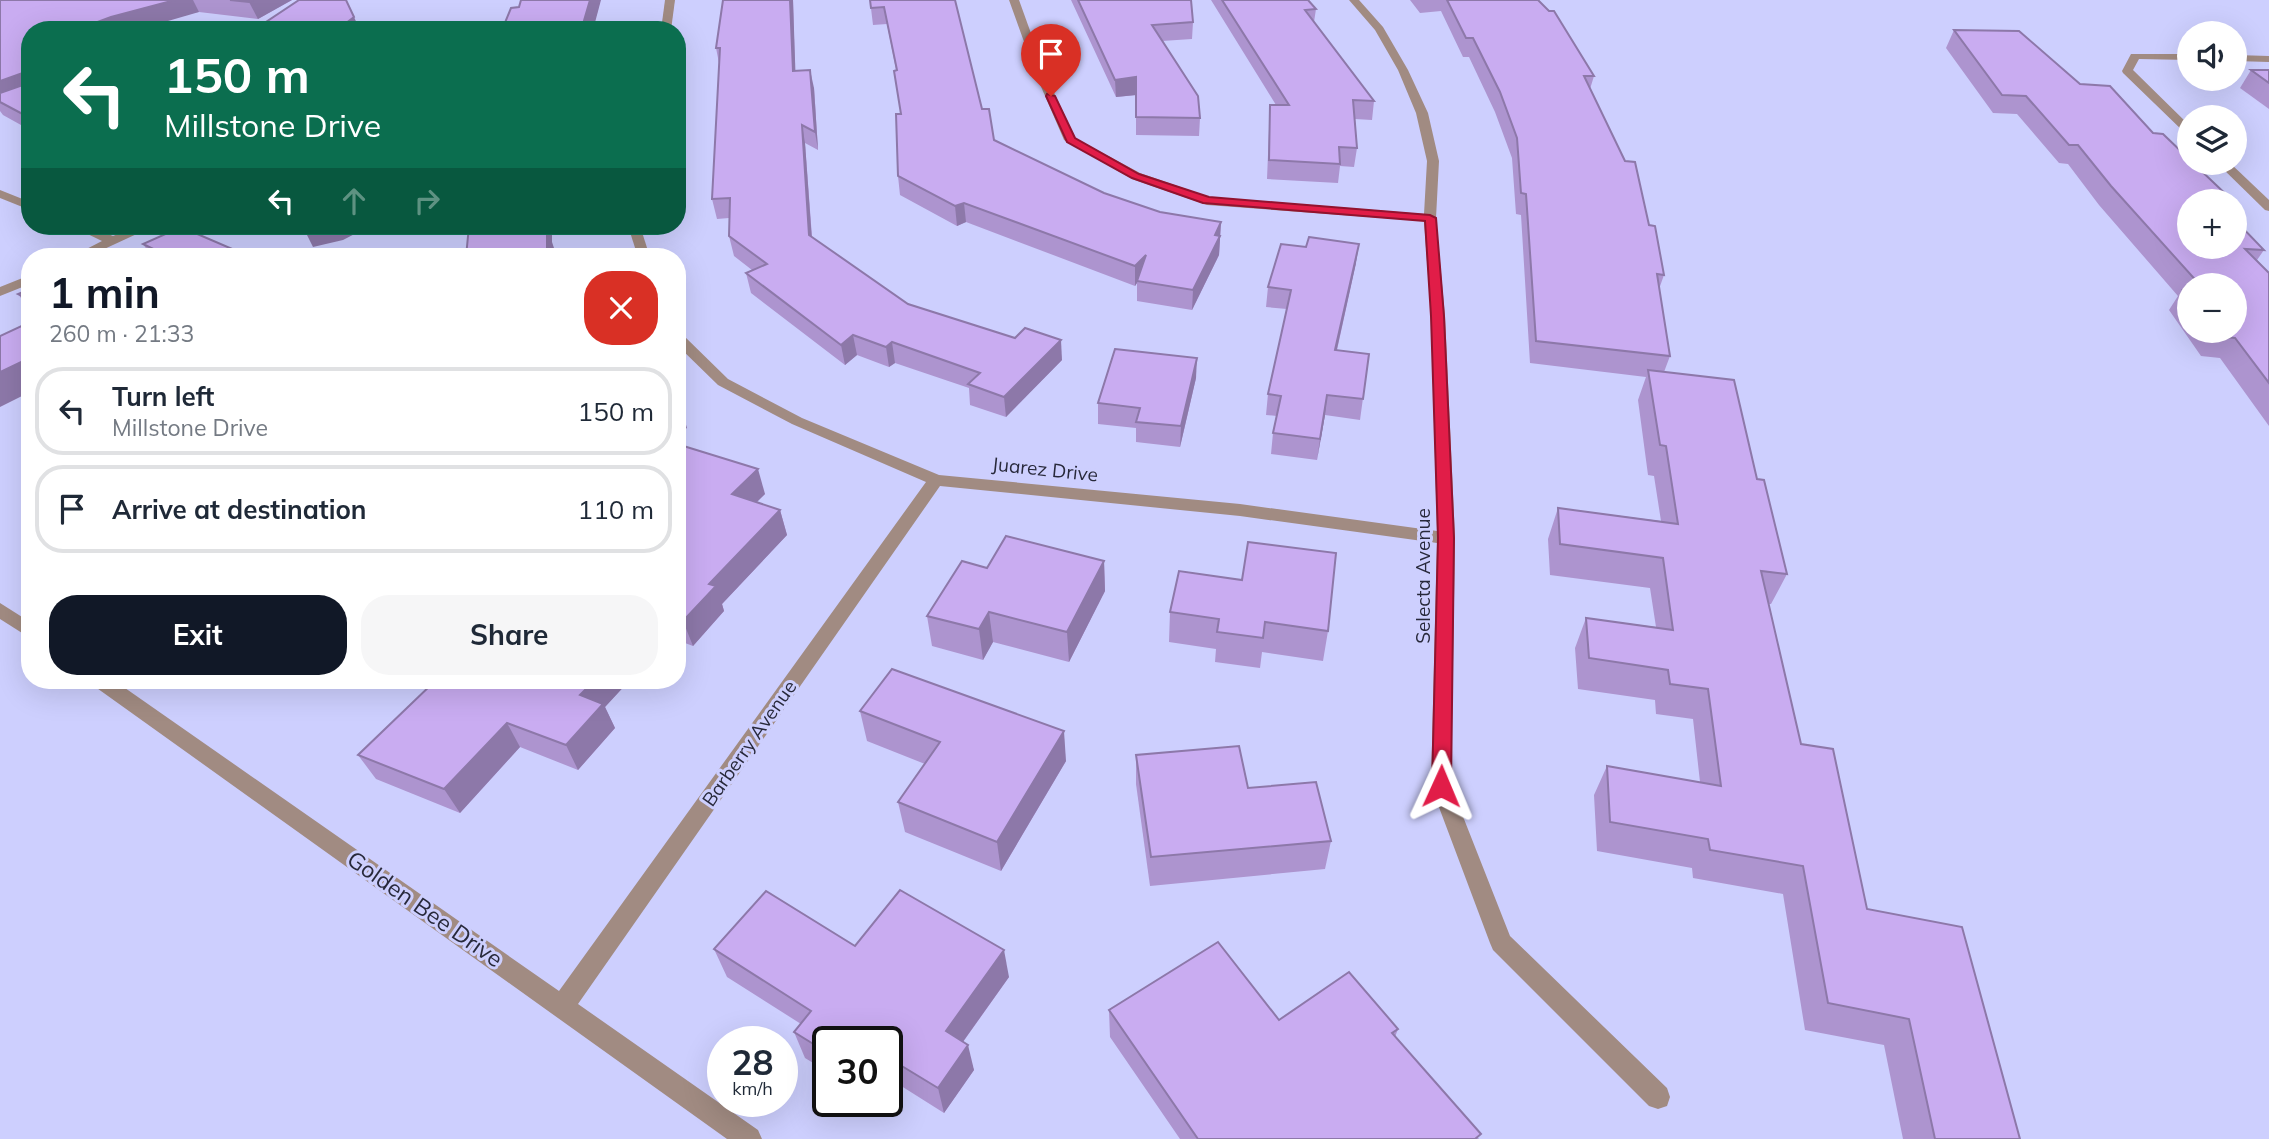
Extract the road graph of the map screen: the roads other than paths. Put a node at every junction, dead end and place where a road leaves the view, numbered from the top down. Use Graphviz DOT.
graph roads {
  1 [pos="670,0"];
  2 [pos="1014,0"];
  3 [pos="1354,0"];
  4 [pos="667,21"];
  5 [pos="2177,57"];
  6 [pos="2247,58"];
  7 [pos="2269,59"];
  8 [pos="2177,119"];
  9 [pos="2236,175"];
  10 [pos="0,194"];
  11 [pos="21,202"];
  12 [pos="2269,206"];
  13 [pos="1430,218"];
  14 [pos="99,235"];
  15 [pos="127,235"];
  16 [pos="113,241"];
  17 [pos="97,248"];
  18 [pos="21,283"];
  19 [pos="0,292"];
  20 [pos="686,346"];
  21 [pos="936,480"];
  22 [pos="1446,538"];
  23 [pos="0,610"];
  24 [pos="21,625"];
  25 [pos="111,689"];
  26 [pos="563,1006"];
  27 [pos="1658,1097"];
  28 [pos="749,1139"];
  1 -- 4 [label="street"];
  2 -- 13 [label="street"];
  3 -- 13 [label="street, Selecta Avenue"];
  5 -- 8 [label="street"];
  6 -- 7 [label="street"];
  9 -- 12 [label="street"];
  10 -- 11 [label="street"];
  13 -- 22 [label="street, Selecta Avenue"];
  14 -- 16 [label="street"];
  15 -- 16 [label="street"];
  16 -- 17 [label="street"];
  18 -- 19 [label="street"];
  20 -- 21 [label="street, Juarez Drive"];
  21 -- 22 [label="street, Juarez Drive"];
  21 -- 26 [label="street, Barberry Avenue"];
  22 -- 27 [label="street, Selecta Avenue"];
  23 -- 24 [label="street"];
  25 -- 26 [label="street, Golden Bee Drive"];
  26 -- 28 [label="street, Golden Bee Drive"];
}
